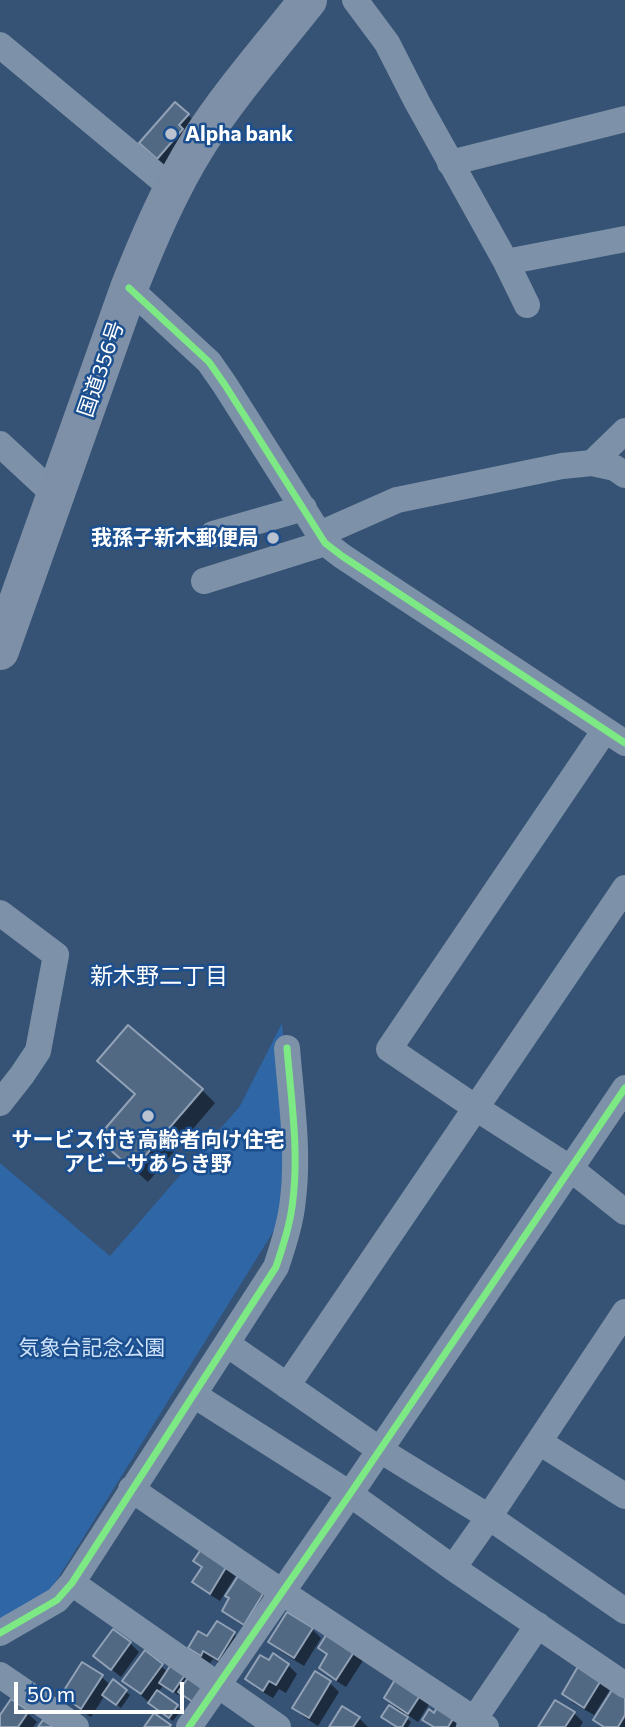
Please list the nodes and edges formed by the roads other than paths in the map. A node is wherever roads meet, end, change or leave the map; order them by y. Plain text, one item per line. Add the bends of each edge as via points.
1 (307, 0) edge
2 (355, 0) edge
3 (0, 45) edge
4 (625, 119) edge
5 (450, 163) junction
6 (173, 189) junction
7 (625, 239) edge
8 (506, 262) junction
9 (129, 288) junction
10 (527, 305) dead end
11 (625, 431) edge
12 (0, 444) edge
13 (592, 463) junction
14 (625, 475) edge
15 (56, 496) junction
16 (304, 508) junction
17 (213, 534) dead end
18 (322, 538) junction
19 (204, 581) dead end
20 (0, 652) edge
21 (615, 736) edge
22 (625, 888) edge
23 (0, 913) edge
24 (288, 1048) dead end
25 (625, 1088) edge
26 (0, 1103) edge
27 (476, 1108) junction
28 (570, 1168) junction
29 (625, 1212) edge
30 (625, 1312) edge
31 (227, 1344) junction
32 (287, 1386) junction
33 (194, 1395) junction
34 (539, 1441) junction
35 (380, 1450) junction
36 (131, 1489) junction
37 (350, 1494) junction
38 (625, 1496) edge
39 (489, 1517) junction
40 (453, 1568) junction
41 (72, 1583) junction
42 (282, 1592) junction
43 (625, 1611) edge
44 (538, 1625) junction
45 (0, 1633) edge
46 (0, 1675) edge
47 (625, 1685) edge
48 (217, 1686) junction
49 (476, 1724) edge
50 (76, 1727) edge
51 (189, 1727) edge
52 (278, 1727) edge

1 - 6 highway, 国道356号 via 199,142
2 - 5 street via 387,43
3 - 6 street
4 - 5 street
5 - 8 street
6 - 9 highway, 国道356号
7 - 8 street
8 - 10 street
9 - 15 highway, 国道356号
9 - 16 street via 209,362
11 - 13 street
12 - 15 street
13 - 14 street
13 - 18 street via 397,500
15 - 20 highway, 国道356号
16 - 17 street
16 - 18 street
18 - 19 street
18 - 21 street via 342,556
21 - 27 street via 389,1049
22 - 27 street
23 - 26 street via 57,955 38,1051
24 - 31 street via 293,1201 276,1268
25 - 28 street
27 - 28 street
27 - 32 street
28 - 29 street
28 - 35 street
30 - 34 street
31 - 32 street
31 - 33 street
32 - 35 street
33 - 36 street
33 - 37 street
34 - 38 street
34 - 39 street
35 - 37 street
35 - 39 street
36 - 41 street
36 - 42 street
37 - 40 street
37 - 42 street
39 - 40 street
39 - 43 street
40 - 44 street
41 - 45 street via 57,1600
41 - 48 street
42 - 48 street
42 - 49 street
44 - 47 street
44 - 49 street
46 - 50 street
48 - 51 street
48 - 52 street

